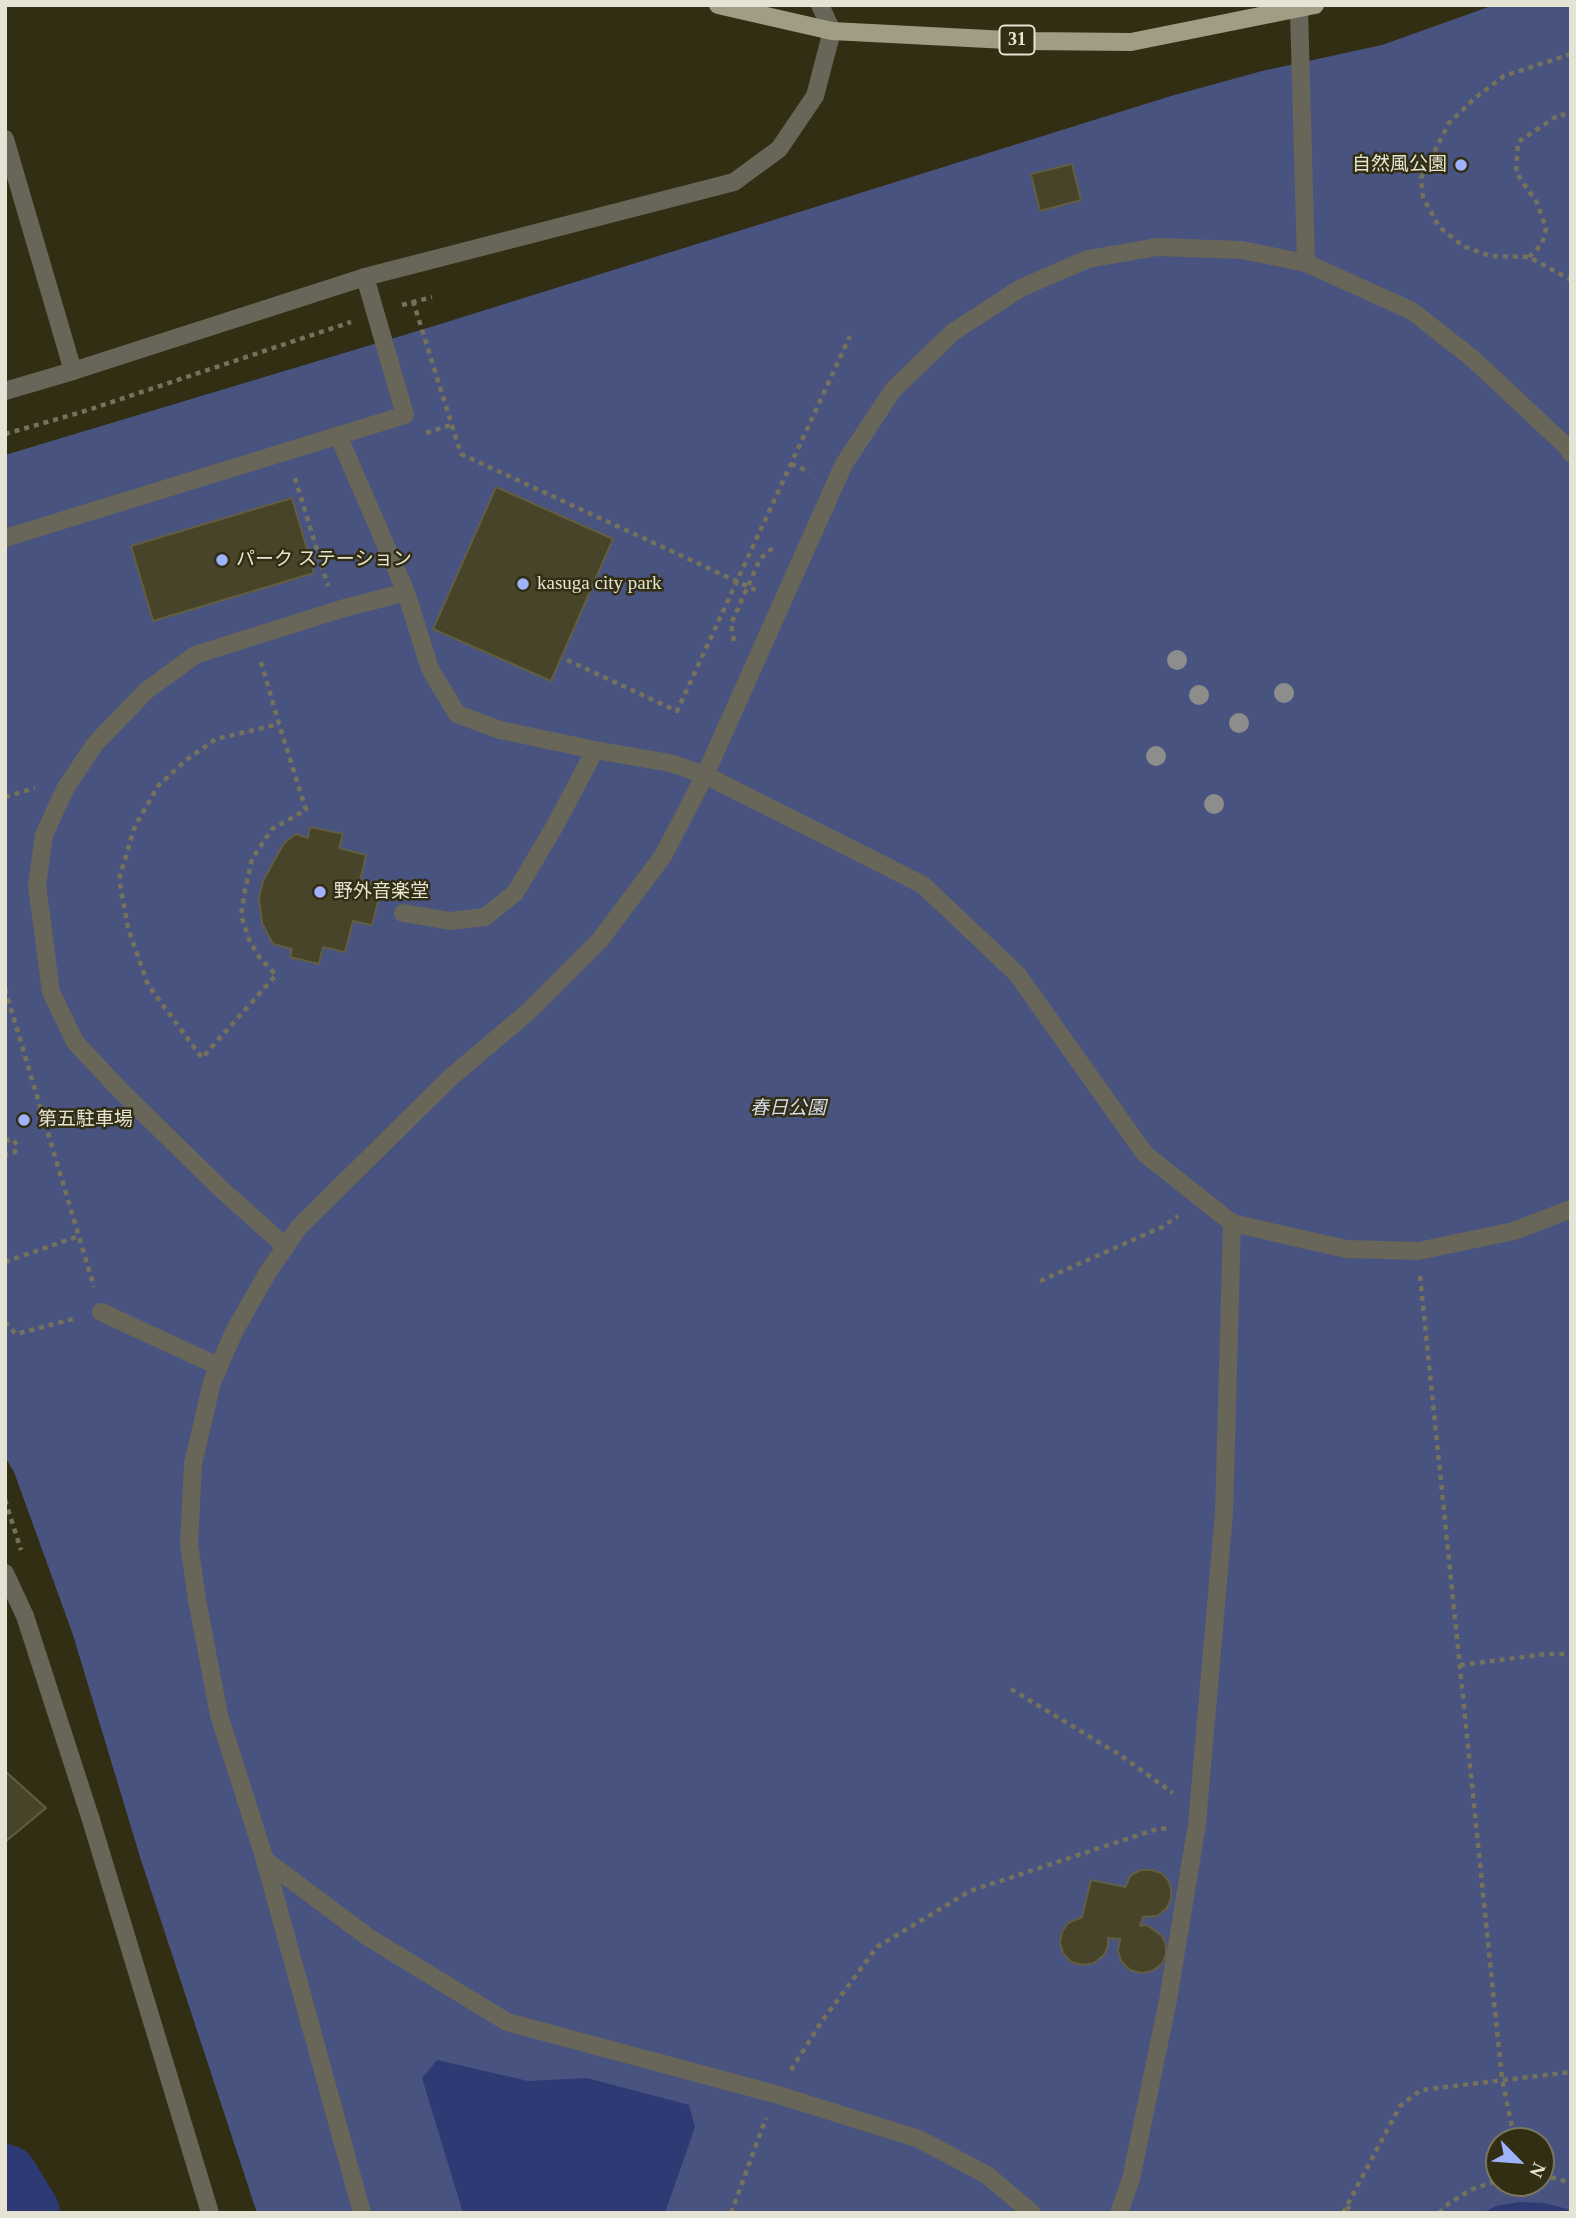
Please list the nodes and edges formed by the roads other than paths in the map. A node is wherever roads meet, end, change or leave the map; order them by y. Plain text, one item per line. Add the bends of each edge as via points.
1 (718, 5) edge
2 (820, 5) edge
3 (1307, 7) edge
4 (832, 30) junction
5 (5, 139) edge
6 (1306, 263) junction
7 (365, 277) junction
8 (73, 371) junction
9 (5, 391) edge
10 (338, 435) junction
11 (1571, 453) edge
12 (5, 538) edge
13 (406, 592) junction
14 (595, 750) junction
15 (705, 775) junction
16 (403, 913) dead end
17 (1571, 1209) edge
18 (1232, 1223) junction
19 (286, 1247) junction
20 (101, 1312) road end
21 (218, 1366) junction
22 (5, 1573) edge
23 (265, 1860) junction
24 (210, 2213) edge
25 (362, 2213) edge
26 (1032, 2213) edge
27 (1119, 2213) edge

1 - 4 main road, 31
2 - 4 street
3 - 4 main road, 31 via 1131,42
3 - 6 street
4 - 7 street via 815,96 779,149 734,182
5 - 8 street
6 - 11 street via 1412,311 1472,358
6 - 15 street via 1242,250 1157,247 1088,259 1021,288 953,332 893,390 844,464
7 - 8 street
7 - 10 street via 405,415
8 - 9 street
10 - 12 street
10 - 13 street
13 - 14 street via 430,668 457,714 500,730
13 - 19 street via 195,655 146,691 96,744 65,789 44,835 37,885 51,992 75,1042 220,1188
14 - 15 street via 670,763
14 - 16 street via 515,893 485,917 450,921
15 - 18 street via 923,885 1017,974 1145,1154
15 - 19 street via 663,856 600,940 528,1012 451,1077 299,1227
17 - 18 street via 1514,1231 1418,1251 1346,1248
18 - 27 street via 1224,1513 1197,1824 1168,2000 1131,2179
19 - 21 street via 241,1318
20 - 21 street
21 - 23 street via 193,1464 189,1544 219,1715
22 - 24 street via 25,1616 91,1820
23 - 25 street
23 - 26 street via 368,1937 507,2022 775,2094 919,2139 987,2175

